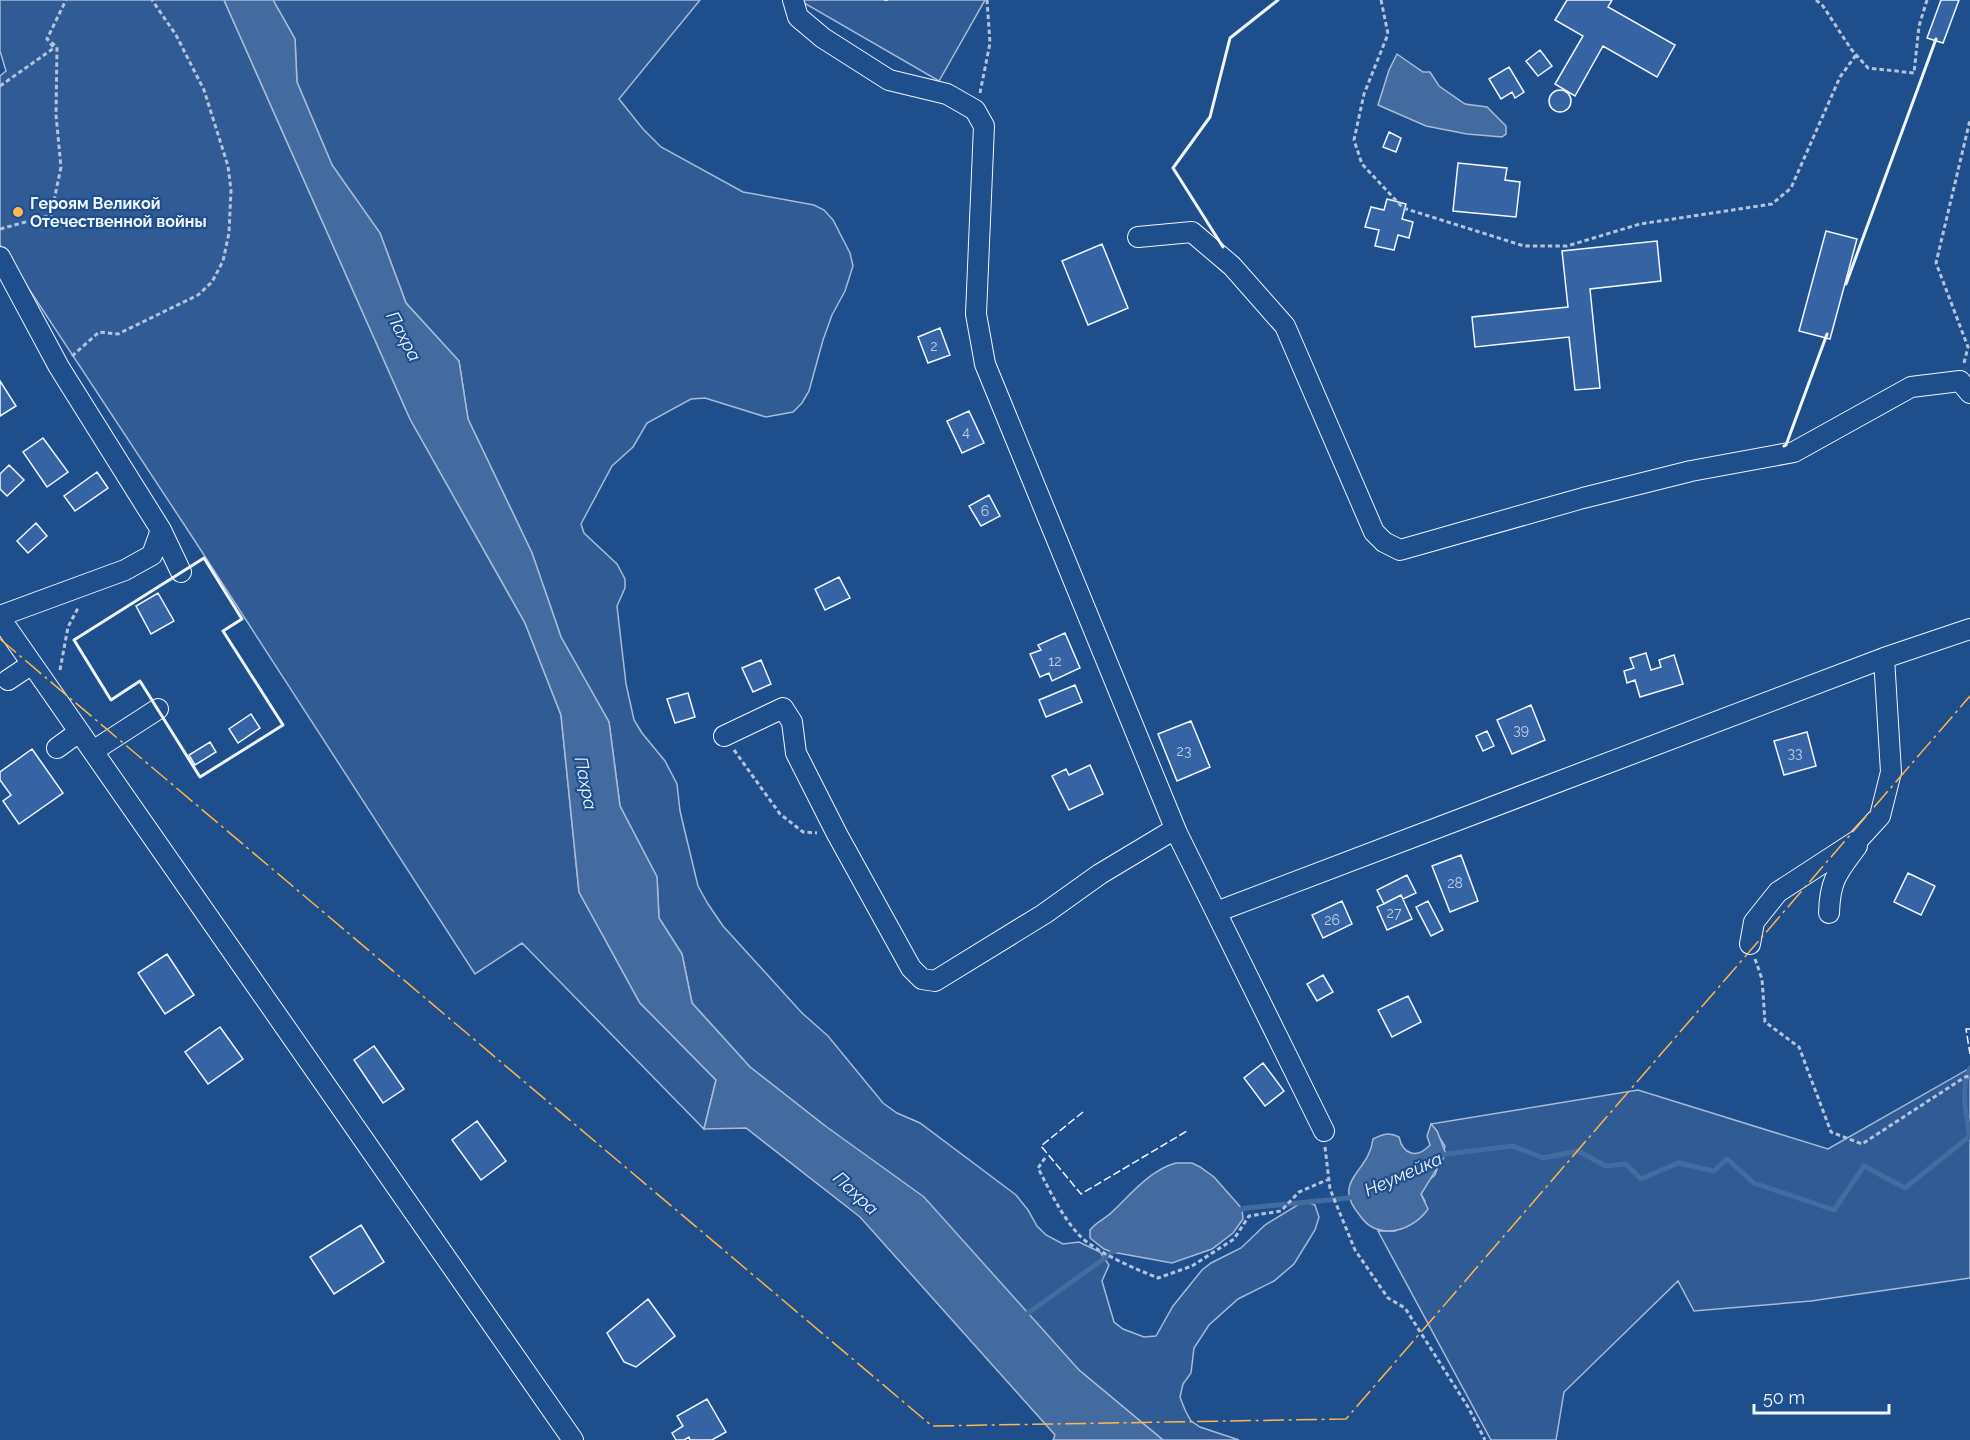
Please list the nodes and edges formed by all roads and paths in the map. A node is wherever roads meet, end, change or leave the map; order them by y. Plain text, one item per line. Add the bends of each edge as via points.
1 (66, 0) edge
2 (152, 0) edge
3 (793, 0) edge
4 (987, 0) edge
5 (1381, 0) edge
6 (1816, 0) edge
7 (1927, 0) edge
8 (47, 39) junction
9 (1856, 55) junction
10 (0, 86) edge
11 (975, 110) junction
12 (1970, 120) edge
13 (0, 229) edge
14 (1138, 237) dead end
15 (0, 257) edge
16 (59, 367) junction
17 (1965, 387) edge
18 (161, 530) junction
19 (181, 572) dead end
20 (91, 582) junction
21 (0, 617) edge
22 (1970, 629) edge
23 (1884, 658) junction
24 (32, 664) junction
25 (8, 680) dead end
26 (55, 698) junction
27 (158, 709) dead end
28 (80, 732) junction
29 (724, 736) joint
30 (57, 748) dead end
31 (93, 751) junction
32 (1880, 816) junction
33 (1175, 829) junction
34 (837, 834) junction
35 (1216, 912) junction
36 (1828, 913) dead end
37 (1750, 944) joint
38 (1970, 1076) edge
39 (1324, 1131) joint
40 (1045, 1158) dead end
41 (1329, 1179) junction
42 (573, 1440) edge
43 (1485, 1440) edge

1 - 8 path
2 - 16 path via 176,35 204,90 228,166 231,190 224,261 212,282 198,295 118,334 99,332
3 - 11 street via 798,17 806,24 889,80 947,94
4 - 11 path via 990,43
5 - 9 path via 1388,34 1364,94 1354,140 1362,164 1403,208 1524,246 1567,246 1640,224 1773,204 1791,188 1840,77
6 - 9 path
7 - 9 path via 1919,26 1914,74 1868,68
8 - 10 path via 54,48
8 - 13 path via 57,47 56,115 61,167 51,215
11 - 33 street via 984,126 976,314 985,364
12 - 17 path via 1936,263 1968,347
14 - 17 street via 1192,232 1232,266 1285,326 1374,532 1400,550 1691,471 1794,452 1911,387
15 - 16 street
16 - 18 street
18 - 19 street
18 - 20 street via 152,555
20 - 21 street
20 - 26 path via 68,627
21 - 24 street
22 - 23 street
23 - 32 street via 1891,772
23 - 35 street
24 - 25 street
24 - 26 street
26 - 28 street
27 - 31 street
28 - 30 street
28 - 31 street
29 - 34 path via 780,814 803,832
29 - 34 street via 783,708 792,722 796,753
31 - 42 street
32 - 36 street via 1839,870 1829,890
32 - 37 street via 1858,840 1778,892 1754,922
33 - 34 street via 935,981 922,979 911,968
33 - 35 street
35 - 39 street
37 - 38 path via 1762,979 1765,1022 1799,1047 1831,1132 1862,1144
39 - 41 path
40 - 41 path via 1038,1168 1080,1236 1158,1278 1192,1266 1234,1239 1249,1216 1281,1211 1299,1192
41 - 43 path via 1355,1250 1388,1298 1405,1308

